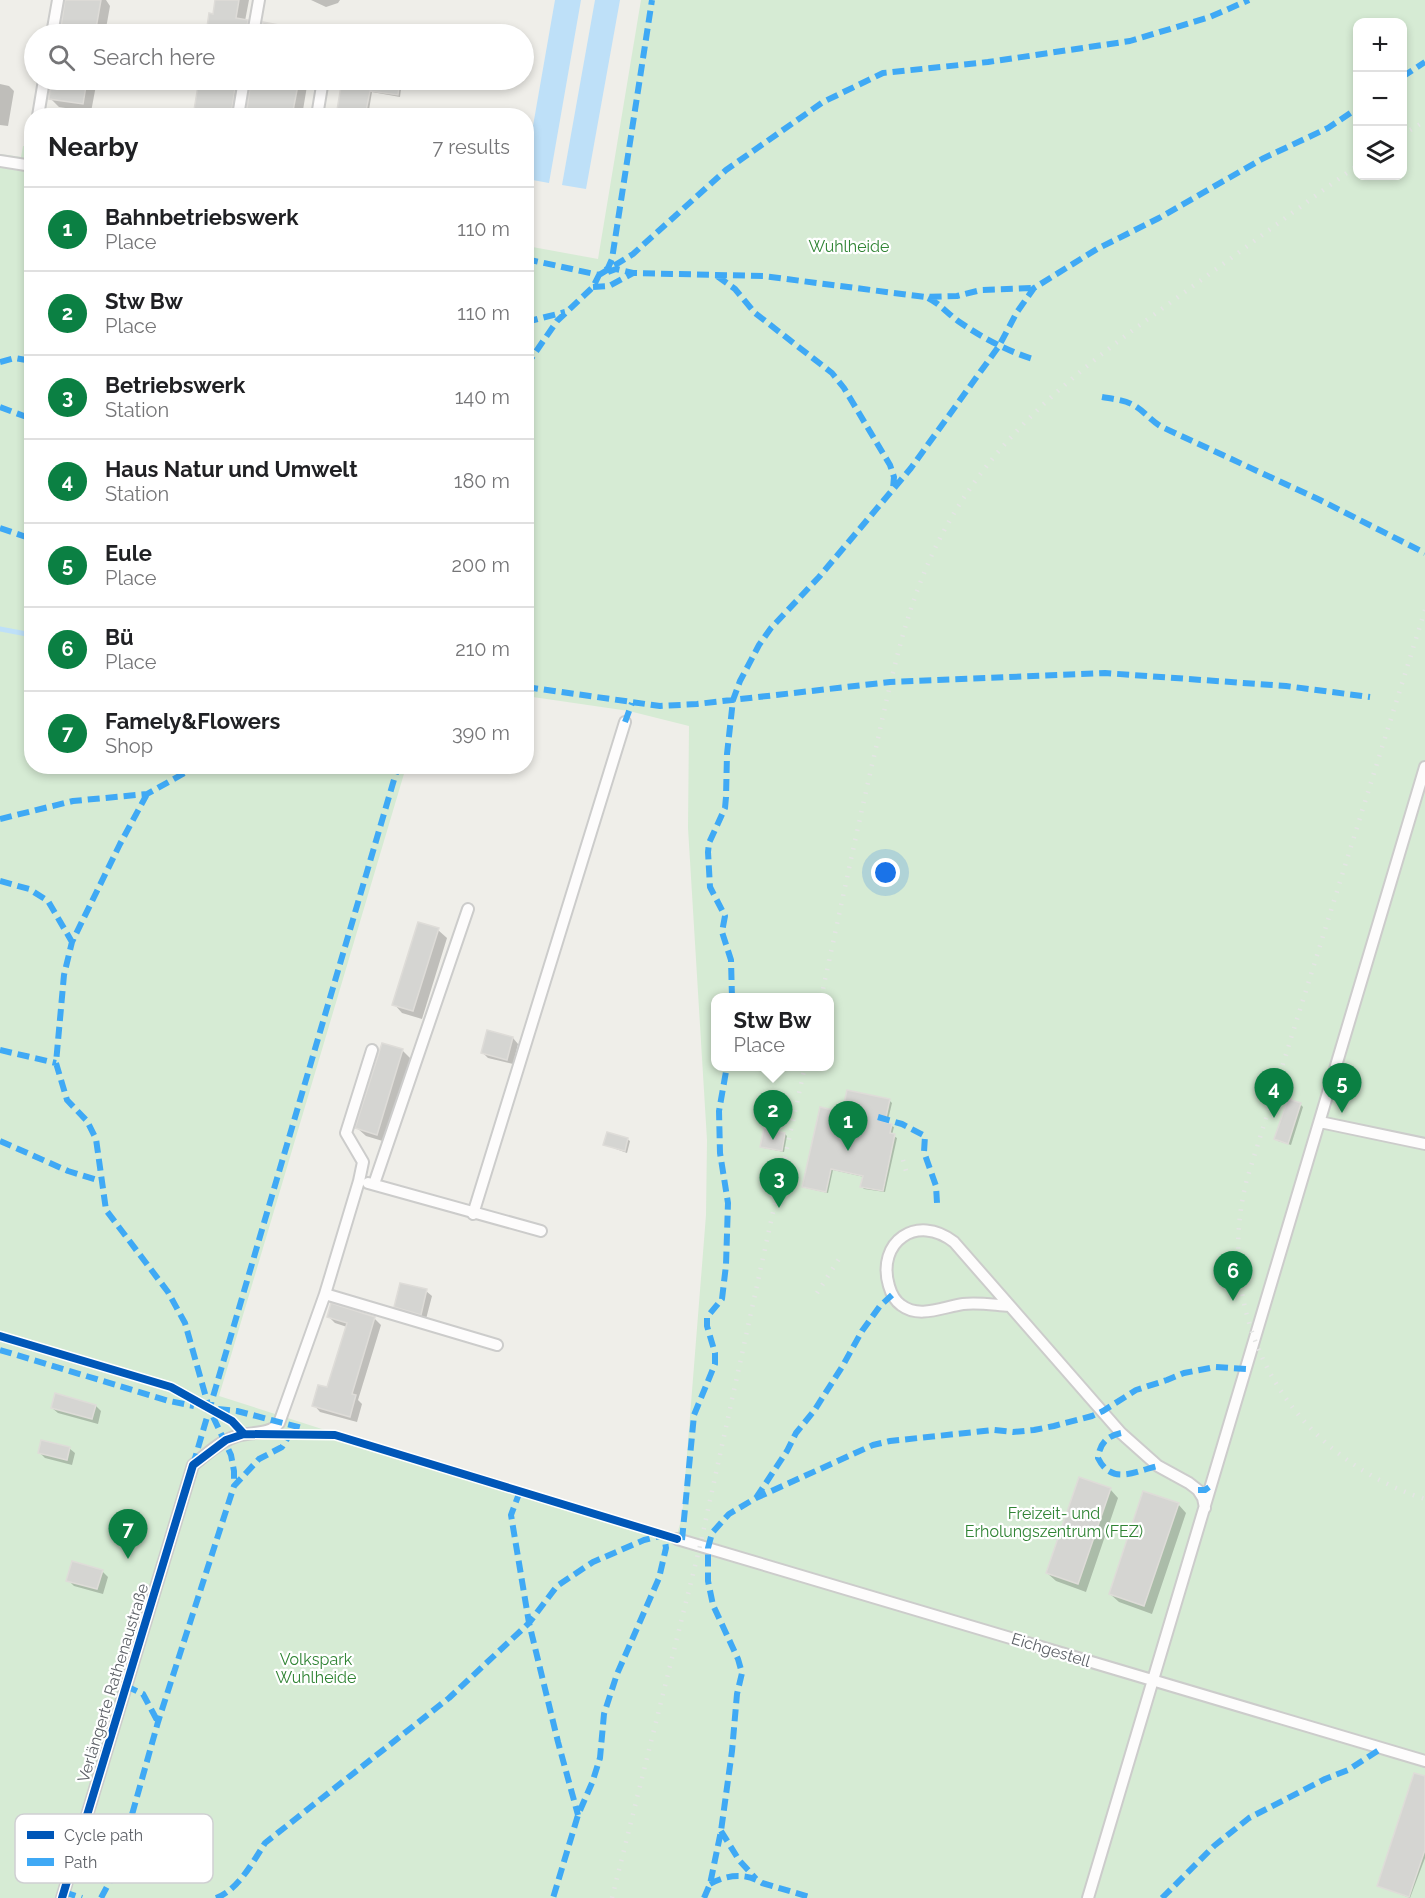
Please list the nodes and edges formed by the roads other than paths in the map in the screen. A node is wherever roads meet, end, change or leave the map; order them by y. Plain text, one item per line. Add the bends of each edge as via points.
1 (58, 0) edge
2 (259, 0) edge
3 (54, 24) edge
4 (255, 24) edge
5 (42, 90) edge
6 (242, 90) edge
7 (321, 90) edge
8 (39, 108) edge
9 (239, 108) edge
10 (318, 108) edge
11 (0, 161) edge
12 (24, 165) edge
13 (625, 722) dead end
14 (1425, 767) edge
15 (468, 909) dead end
16 (372, 1050) dead end
17 (1320, 1122) junction
18 (1425, 1144) edge
19 (359, 1181) junction
20 (374, 1184) junction
21 (472, 1214) junction
22 (541, 1231) dead end
23 (325, 1294) junction
24 (1009, 1306) junction
25 (497, 1345) dead end
26 (1205, 1509) junction
27 (677, 1539) dead end
28 (1153, 1680) junction
29 (1425, 1761) edge
30 (88, 1814) edge
31 (68, 1883) edge
32 (63, 1898) edge
33 (1088, 1898) edge

1 - 3 lane
2 - 4 lane
5 - 8 lane
6 - 9 lane
7 - 10 lane
11 - 12 lane
13 - 21 lane
14 - 17 lane
15 - 20 lane
16 - 19 lane, Verlängerte Rathenaustraße via 346,1133 363,1162
17 - 18 lane
17 - 26 lane
19 - 20 lane
19 - 23 lane, Verlängerte Rathenaustraße
20 - 21 lane
21 - 22 lane
23 - 25 lane
23 - 30 lane, Verlängerte Rathenaustraße via 279,1423 270,1431 226,1440 193,1465
24 - 24 lane via 943,1234 914,1231 903,1236 891,1250 886,1276 892,1295 911,1311 964,1304
24 - 26 lane via 1121,1433 1158,1466 1198,1490
26 - 28 lane
27 - 28 lane, Eichgestell
28 - 29 lane, Eichgestell
28 - 33 lane
31 - 32 lane, Verlängerte Rathenaustraße

